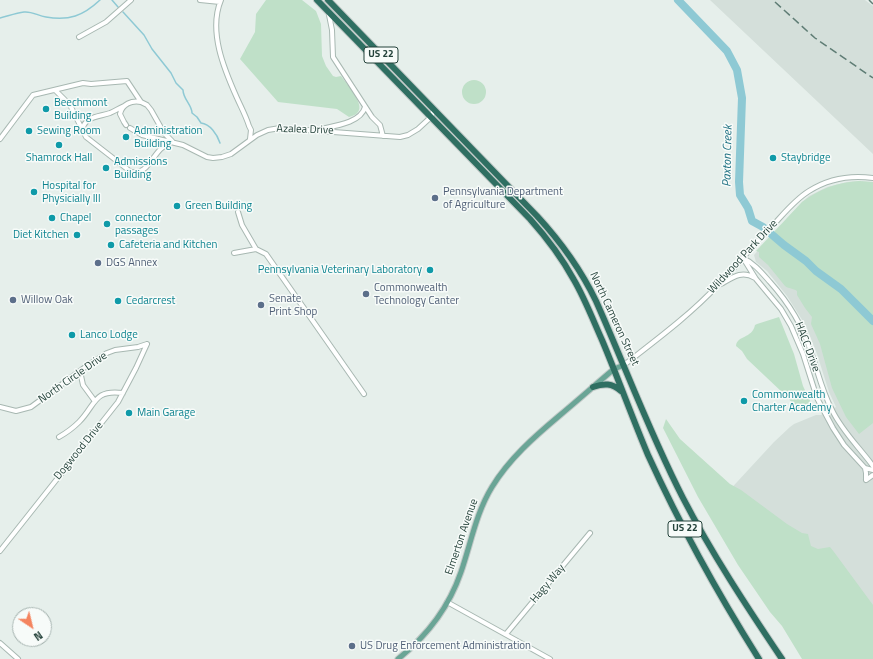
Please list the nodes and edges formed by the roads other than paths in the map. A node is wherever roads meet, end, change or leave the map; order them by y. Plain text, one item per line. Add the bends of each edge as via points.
1 (131, 0) edge
2 (200, 0) edge
3 (317, 0) edge
4 (328, 0) edge
5 (221, 1) edge
6 (325, 7) junction
7 (79, 37) dead end
8 (55, 90) junction
9 (141, 102) junction
10 (124, 106) junction
11 (366, 107) junction
12 (436, 112) junction
13 (431, 117) junction
14 (126, 125) dead end
15 (130, 128) dead end
16 (314, 130) junction
17 (82, 131) junction
18 (383, 136) junction
19 (0, 139) edge
20 (250, 139) junction
21 (172, 142) junction
22 (873, 178) edge
23 (238, 212) dead end
24 (256, 249) junction
25 (234, 253) dead end
26 (743, 258) junction
27 (756, 279) junction
28 (717, 286) junction
29 (147, 344) joint
30 (624, 365) junction
31 (614, 369) junction
32 (80, 371) junction
33 (593, 387) junction
34 (622, 392) junction
35 (123, 394) junction
36 (364, 394) dead end
37 (94, 400) junction
38 (0, 406) edge
39 (59, 437) dead end
40 (872, 464) edge
41 (865, 468) junction
42 (873, 470) edge
43 (873, 475) edge
44 (590, 533) dead end
45 (0, 551) edge
46 (447, 602) junction
47 (506, 634) junction
48 (0, 644) edge
49 (18, 659) edge
50 (398, 659) edge
51 (550, 659) edge
52 (759, 659) edge
53 (782, 659) edge

1 - 7 street via 106,22
2 - 5 street
3 - 6 highway, North Cameron Street / US 22
4 - 12 highway, North Cameron Street / US 22
5 - 20 street via 217,21 220,49 231,84 251,130
6 - 11 street via 331,22 333,57
6 - 13 highway, North Cameron Street / US 22
8 - 9 street via 83,83 127,81
8 - 17 street via 70,105
8 - 19 street via 38,93 30,98
9 - 10 street
9 - 21 street via 150,108 164,134
10 - 14 street via 120,114
10 - 17 street via 90,118
11 - 16 street via 363,113 351,121
11 - 18 street via 382,128
12 - 13 street, Azalea Drive
12 - 30 highway, North Cameron Street / US 22 via 537,216 567,252 591,290
13 - 18 street, Azalea Drive via 408,135
13 - 31 highway, North Cameron Street / US 22 via 530,219 556,251 580,290
15 - 21 street, Azalea Drive via 145,136
16 - 18 street, Azalea Drive
16 - 20 street, Azalea Drive via 274,129
17 - 21 street via 88,139 133,172 145,168 160,148
20 - 21 street, Azalea Drive via 231,154 213,158
22 - 26 street, Wildwood Park Drive via 846,178 816,186 799,198
23 - 24 street via 242,225
24 - 25 street
24 - 36 street via 266,254
26 - 27 street, HACC Drive
26 - 28 street, Wildwood Park Drive
26 - 40 street, HACC Drive via 750,261 772,283 794,314 831,409 851,440
27 - 28 street via 739,274
27 - 41 street, HACC Drive via 775,300 791,326 827,419 844,445
28 - 30 street, Wildwood Park Drive
29 - 32 street, North Circle Drive via 143,347 111,352
29 - 35 street, Dogwood Drive
30 - 31 main road, Elmerton Avenue
30 - 53 highway, North Cameron Street / US 22 via 694,519
31 - 33 main road, Elmerton Avenue
31 - 34 highway, North Cameron Street / US 22
32 - 37 street via 83,385
32 - 38 street, North Circle Drive via 31,407 16,411
33 - 34 highway via 610,384
33 - 46 main road, Elmerton Avenue via 529,442 497,479 480,512 461,572
34 - 52 highway, North Cameron Street / US 22 via 649,456 690,539
35 - 37 street via 111,392
35 - 45 street, Dogwood Drive
37 - 39 street via 79,422
41 - 42 street
41 - 43 street via 866,480
44 - 47 street, Hagy Way
46 - 47 street
46 - 50 main road, Elmerton Avenue via 428,631
47 - 51 street
48 - 49 street

